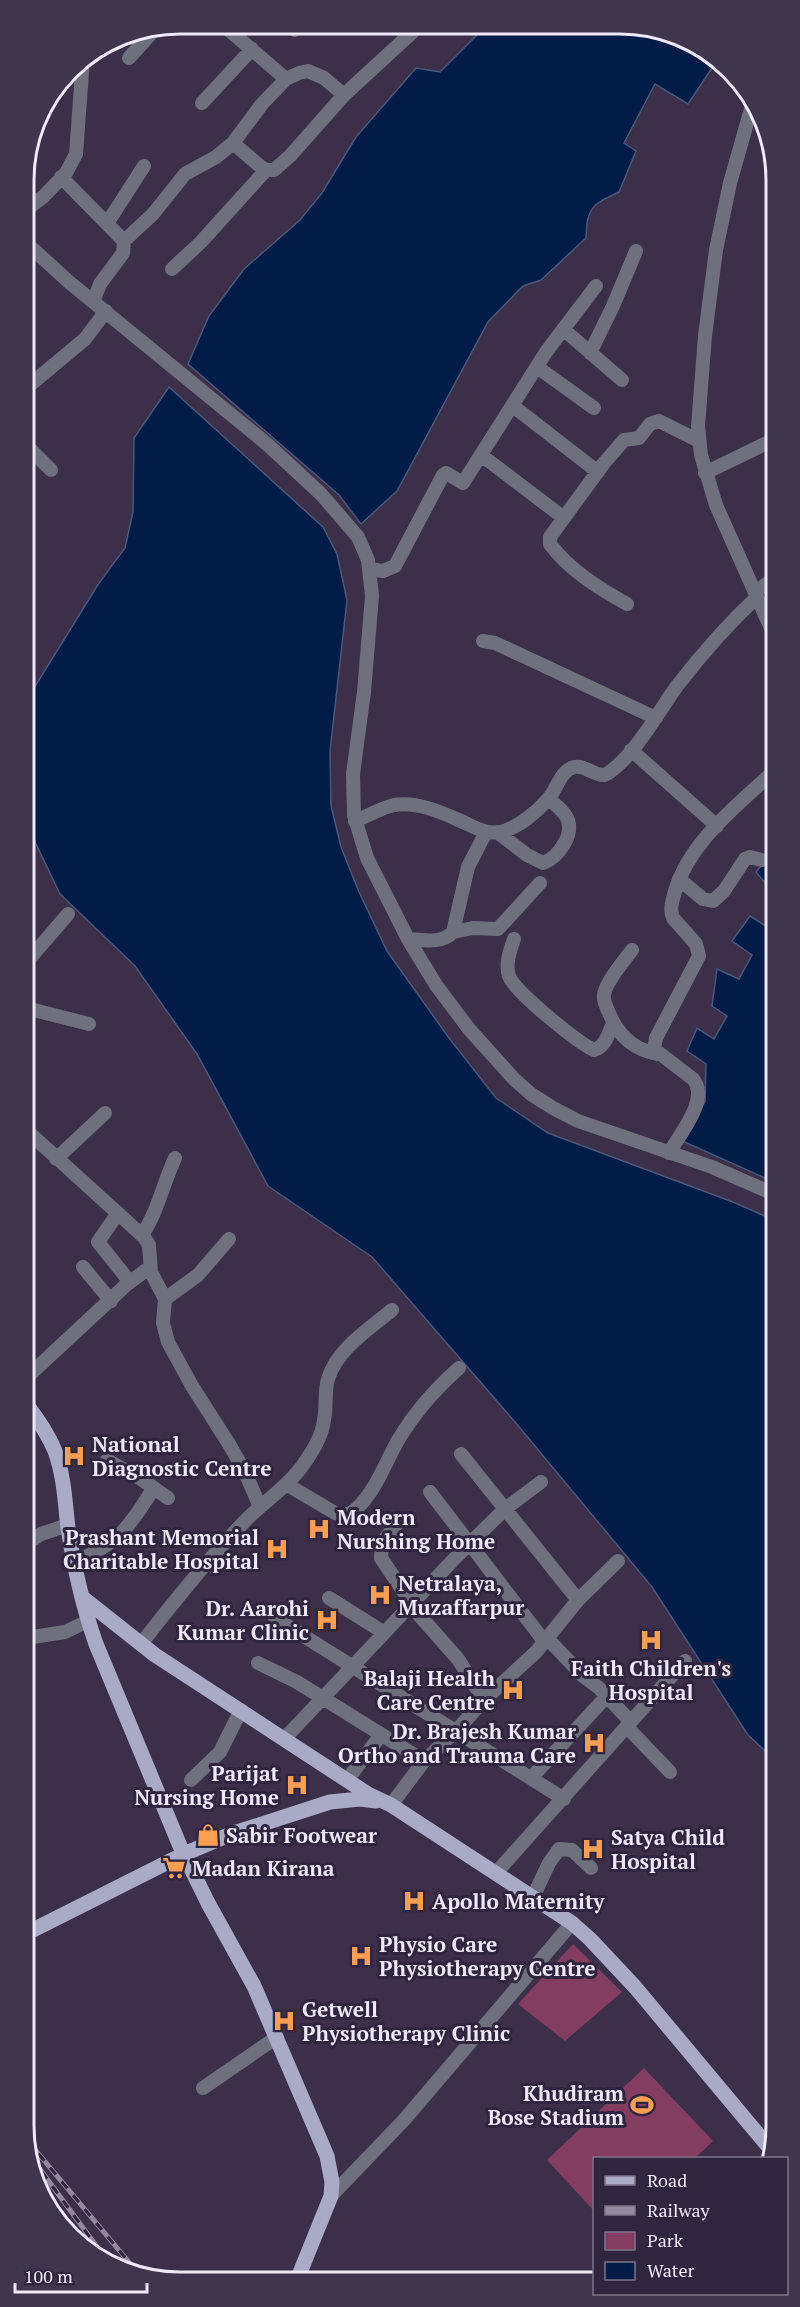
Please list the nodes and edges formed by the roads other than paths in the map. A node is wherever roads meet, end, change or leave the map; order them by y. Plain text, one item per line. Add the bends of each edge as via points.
1 (241, 34) edge
2 (410, 34) edge
3 (147, 38) edge
4 (252, 49) junction
5 (129, 58) dead end
6 (82, 73) edge
7 (286, 79) junction
8 (344, 95) junction
9 (202, 103) dead end
10 (749, 115) edge
11 (233, 143) junction
12 (144, 166) dead end
13 (266, 170) junction
14 (62, 177) junction
15 (35, 203) edge
16 (108, 222) junction
17 (124, 241) junction
18 (636, 251) dead end
19 (35, 254) edge
20 (172, 268) dead end
21 (596, 285) dead end
22 (93, 302) junction
23 (106, 311) junction
24 (563, 329) junction
25 (590, 352) junction
26 (537, 367) junction
27 (35, 380) edge
28 (622, 380) dead end
29 (513, 406) junction
30 (594, 408) dead end
31 (699, 441) junction
32 (766, 443) edge
33 (35, 454) edge
34 (481, 455) junction
35 (51, 470) dead end
36 (598, 472) junction
37 (705, 473) junction
38 (564, 518) junction
39 (369, 569) junction
40 (766, 586) edge
41 (756, 594) junction
42 (627, 604) dead end
43 (766, 616) edge
44 (483, 641) dead end
45 (656, 718) junction
46 (631, 750) junction
47 (766, 779) edge
48 (549, 799) junction
49 (355, 820) junction
50 (717, 826) junction
51 (491, 832) junction
52 (762, 860) dead end
53 (679, 879) junction
54 (540, 883) dead end
55 (68, 914) dead end
56 (453, 932) junction
57 (408, 939) junction
58 (514, 939) dead end
59 (632, 950) dead end
60 (35, 954) edge
61 (35, 1010) edge
62 (613, 1023) junction
63 (89, 1024) dead end
64 (658, 1054) junction
65 (105, 1113) dead end
66 (35, 1139) edge
67 (669, 1153) junction
68 (175, 1158) dead end
69 (56, 1159) junction
70 (765, 1190) edge
71 (118, 1213) junction
72 (142, 1235) junction
73 (229, 1239) dead end
74 (83, 1267) dead end
75 (150, 1267) junction
76 (130, 1282) junction
77 (165, 1299) junction
78 (111, 1301) junction
79 (392, 1310) dead end
80 (459, 1368) dead end
81 (34, 1370) edge
82 (34, 1415) edge
83 (460, 1454) dead end
84 (107, 1460) dead end
85 (541, 1482) dead end
86 (286, 1484) junction
87 (153, 1489) junction
88 (430, 1492) dead end
89 (168, 1498) dead end
90 (260, 1507) junction
91 (505, 1509) junction
92 (398, 1522) dead end
93 (68, 1525) junction
94 (34, 1538) edge
95 (470, 1545) junction
96 (618, 1561) dead end
97 (75, 1562) junction
98 (83, 1598) junction
99 (329, 1598) dead end
100 (578, 1600) junction
101 (412, 1603) junction
102 (275, 1618) dead end
103 (88, 1621) junction
104 (383, 1632) junction
105 (34, 1637) edge
106 (546, 1639) junction
107 (141, 1644) junction
108 (685, 1661) dead end
109 (258, 1664) dead end
110 (352, 1666) junction
111 (607, 1696) junction
112 (322, 1699) junction
113 (484, 1700) junction
114 (241, 1710) junction
115 (629, 1724) junction
116 (455, 1732) junction
117 (381, 1735) junction
118 (285, 1738) junction
119 (424, 1761) junction
120 (670, 1772) dead end
121 (531, 1778) junction
122 (191, 1780) dead end
123 (347, 1780) junction
124 (564, 1799) junction
125 (391, 1805) junction
126 (184, 1854) junction
127 (591, 1868) dead end
128 (496, 1873) junction
129 (533, 1897) junction
130 (572, 1923) junction
131 (34, 1929) edge
132 (277, 2037) junction
133 (203, 2088) dead end
134 (764, 2142) edge
135 (331, 2196) junction
136 (300, 2272) edge

1 - 4 street
2 - 8 street
3 - 5 street
4 - 7 street
4 - 9 street
6 - 14 street via 78,143 72,164
7 - 8 street via 308,71 324,78
7 - 11 street
8 - 13 street via 278,167
10 - 31 street via 716,250 701,375
11 - 13 street
11 - 17 street via 185,174 153,214
12 - 16 street
13 - 20 street
14 - 15 street
14 - 16 street
16 - 17 street
17 - 22 street via 123,253 100,284
18 - 25 street
19 - 22 street
21 - 24 street
22 - 23 street
23 - 27 street via 84,339
23 - 39 street via 267,444 321,494 358,537
24 - 25 street
24 - 26 street
25 - 28 street
26 - 29 street
26 - 30 street
29 - 34 street
29 - 36 street
31 - 36 street via 662,421 654,422 639,438 624,440
31 - 37 street
32 - 37 street
33 - 35 street
34 - 38 street
34 - 39 street via 463,483 446,472 443,475 394,566 383,571
36 - 38 street
37 - 41 street
38 - 42 street via 550,537 550,544 588,579
39 - 49 street via 371,613 353,774
40 - 41 street
41 - 43 street
41 - 45 street via 678,685
44 - 45 street via 495,643
45 - 46 street
46 - 48 street via 605,775 572,767
46 - 50 street
47 - 50 street
48 - 51 street via 520,822
48 - 51 street via 568,823 564,844 547,862 533,859
49 - 51 street via 402,805 441,812
49 - 57 street via 367,858
50 - 53 street via 693,854
51 - 56 street via 468,867
52 - 53 street via 745,859 713,901 703,899
53 - 64 street via 671,913 696,944 699,956 654,1044
54 - 56 street via 498,929
55 - 60 street
56 - 57 street via 438,940
57 - 67 street via 469,1029 531,1094 578,1121
58 - 62 street via 509,958 510,979 544,1012 594,1050 600,1048
59 - 62 street via 604,994
61 - 63 street
62 - 64 street via 633,1044
64 - 67 street via 693,1079 700,1095
65 - 69 street
66 - 69 street
67 - 70 street
68 - 72 street via 155,1215
69 - 71 street
71 - 72 street
71 - 76 street via 98,1242
72 - 75 street via 149,1245
73 - 77 street via 198,1275
74 - 78 street
75 - 76 street
75 - 77 street
76 - 78 street
77 - 90 street via 163,1323 168,1342 245,1472
78 - 81 street
79 - 86 street via 351,1345 332,1369 320,1435 302,1467
80 - 86 street via 423,1404 366,1497 351,1513 335,1513
82 - 93 main road via 56,1452
83 - 91 street
84 - 87 street
85 - 91 street
86 - 90 street
87 - 89 street
87 - 97 street via 112,1543
88 - 95 street
90 - 107 street
91 - 95 street
91 - 100 street
92 - 101 street via 382,1543 381,1558
93 - 94 street
93 - 97 main road
95 - 101 street
95 - 106 street
96 - 100 street
97 - 98 main road
98 - 103 main road
98 - 107 main road
99 - 104 street
100 - 106 street
101 - 104 street
101 - 113 street via 458,1659
102 - 110 street
103 - 105 street via 65,1632
103 - 126 main road
104 - 110 street
106 - 111 street
106 - 113 street
107 - 114 main road
108 - 115 street
109 - 112 street
110 - 112 street
110 - 116 street
111 - 115 street
111 - 121 street
112 - 117 street
112 - 118 street
113 - 116 street
114 - 118 main road
114 - 122 street via 220,1752
115 - 120 street
115 - 124 street
116 - 119 street
116 - 121 street
117 - 119 street
117 - 123 street
118 - 123 main road
119 - 125 street
121 - 124 street
123 - 125 main road
124 - 128 street
125 - 126 main road via 360,1799 330,1802 231,1834
125 - 128 main road
126 - 131 main road
126 - 132 main road
127 - 129 street via 572,1850 559,1848
128 - 129 main road
129 - 130 main road
130 - 134 main road via 635,1987
130 - 135 street via 404,2120
132 - 133 street
132 - 135 main road via 327,2156
135 - 136 main road

